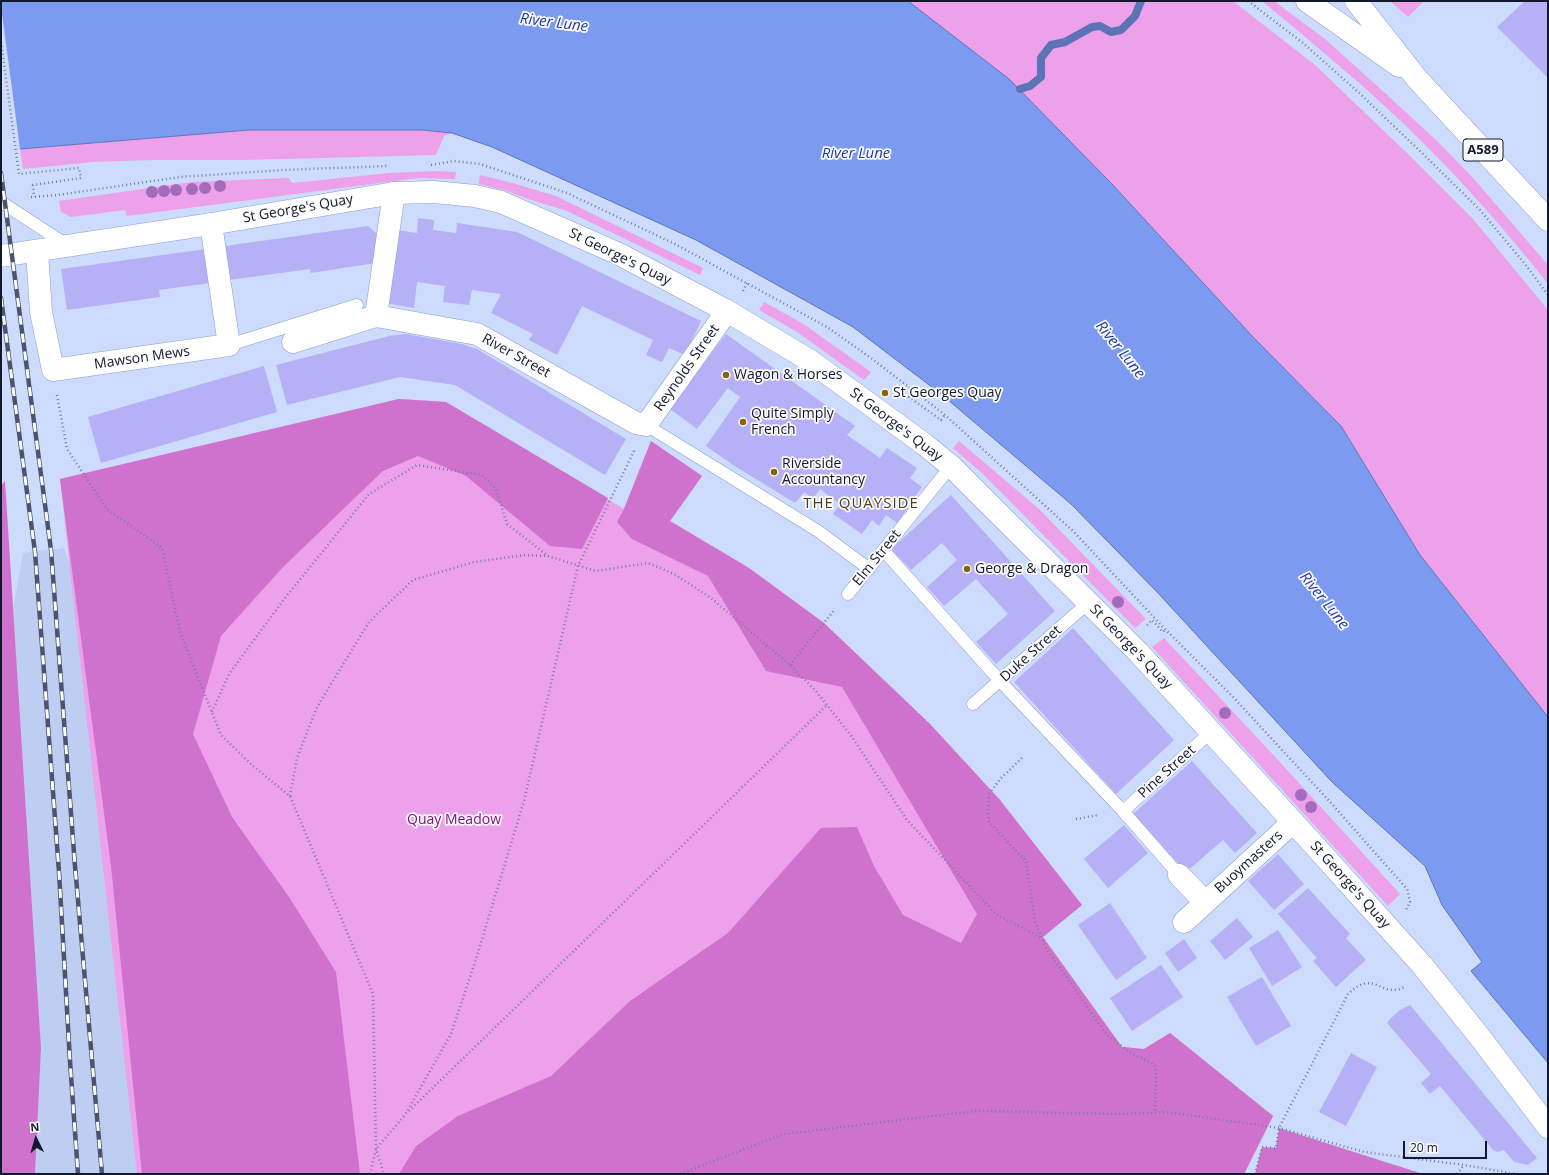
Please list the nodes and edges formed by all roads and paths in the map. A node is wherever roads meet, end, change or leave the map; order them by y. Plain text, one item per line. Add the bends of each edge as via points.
1 (1248, 1) edge
2 (1307, 1) edge
3 (1356, 1) edge
4 (1, 42) edge
5 (1418, 80) junction
6 (480, 164) junction
7 (430, 165) dead end
8 (391, 166) dead end
9 (480, 168) dead end
10 (394, 193) junction
11 (48, 196) dead end
12 (34, 197) dead end
13 (1, 202) edge
14 (1548, 220) edge
15 (211, 224) junction
16 (68, 246) junction
17 (37, 251) junction
18 (1, 256) edge
19 (747, 283) junction
20 (742, 294) dead end
21 (1548, 296) edge
22 (367, 310) junction
23 (727, 311) junction
24 (293, 342) dead end
25 (229, 345) junction
26 (53, 370) junction
27 (914, 390) junction
28 (945, 415) junction
29 (646, 425) junction
30 (950, 466) junction
31 (884, 551) junction
32 (548, 556) junction
33 (578, 566) junction
34 (869, 569) junction
35 (848, 594) joint
36 (1088, 603) junction
37 (1146, 626) dead end
38 (1165, 629) junction
39 (790, 665) junction
40 (1000, 681) junction
41 (973, 704) dead end
42 (827, 705) junction
43 (212, 712) junction
44 (1211, 732) junction
45 (1022, 758) dead end
46 (290, 796) junction
47 (1123, 811) junction
48 (1293, 822) junction
49 (1179, 875) joint
50 (1205, 902) junction
51 (1410, 902) dead end
52 (1184, 922) dead end
53 (1041, 938) junction
54 (1428, 973) junction
55 (1155, 1113) junction
56 (405, 1115) junction
57 (1548, 1127) edge
58 (1279, 1128) junction
59 (376, 1149) junction
60 (1464, 1165) junction
61 (370, 1174) edge
62 (384, 1174) edge
63 (680, 1174) edge
64 (1255, 1174) edge
65 (1457, 1174) edge
66 (1517, 1174) edge

1 - 21 path via 1357,91 1480,210
2 - 5 street, A589
3 - 5 street, A589
4 - 12 path via 19,174 79,168 81,178 33,185
5 - 14 street, A589
6 - 7 path via 454,161
6 - 9 path
6 - 19 path via 568,193 675,244
8 - 11 path via 180,177
10 - 15 street, St George's Quay
10 - 22 street
10 - 23 street, St George's Quay via 434,192 475,196 501,202 619,254
13 - 16 lane
15 - 16 street, St George's Quay
15 - 25 street
16 - 17 street, St George's Quay
17 - 18 street, St George's Quay
17 - 26 street via 42,312
19 - 20 path
19 - 27 path via 828,327
22 - 24 street, River Street
22 - 25 lane
22 - 29 street, River Street via 477,334 636,423
23 - 29 street, Reynolds Street
23 - 30 street, St George's Quay via 810,360
25 - 26 street, Mawson Mews
26 - 43 path via 67,449 108,509 162,548 180,632
27 - 28 path
27 - 28 path via 910,396 941,420
28 - 38 path via 1073,531
29 - 33 path
29 - 34 lane via 818,531
30 - 31 lane, Elm Street
30 - 36 street, St George's Quay
31 - 34 lane, Elm Street
31 - 40 lane
32 - 33 path
32 - 43 path via 507,524 496,489 482,475 416,465 369,494 284,598 229,674
32 - 46 path via 474,562 413,580 369,622 317,707 297,758
33 - 39 path via 596,571 648,563 674,574 711,598
33 - 56 path via 524,801 476,959 451,1034
34 - 35 lane, Elm Street
35 - 39 path
36 - 40 lane, Duke Street
36 - 44 street, St George's Quay via 1138,652
37 - 38 path via 1152,620 1163,632
38 - 51 path via 1332,804 1407,890
39 - 42 path
40 - 41 lane, Duke Street
40 - 47 lane
42 - 53 path via 852,737 907,820 996,914
42 - 56 path
43 - 46 path via 221,735 253,766
44 - 47 lane, Pine Street
44 - 48 street, St George's Quay
45 - 53 path via 989,794 988,820 1026,861 1035,922
46 - 59 path via 373,994
47 - 49 lane
48 - 50 street, Buoymasters
48 - 54 street, St George's Quay
49 - 50 street, Buoymasters
50 - 52 street, Buoymasters
53 - 55 path via 1107,1035 1131,1054 1154,1064
54 - 57 street, St George's Quay via 1480,1036
54 - 58 path via 1400,990 1365,982 1348,994
55 - 58 path via 1167,1112
55 - 63 path via 976,1111 784,1134
56 - 59 path
58 - 60 path via 1364,1152
58 - 64 path via 1276,1148 1262,1147
59 - 61 path
59 - 62 path
60 - 65 path
60 - 66 path

